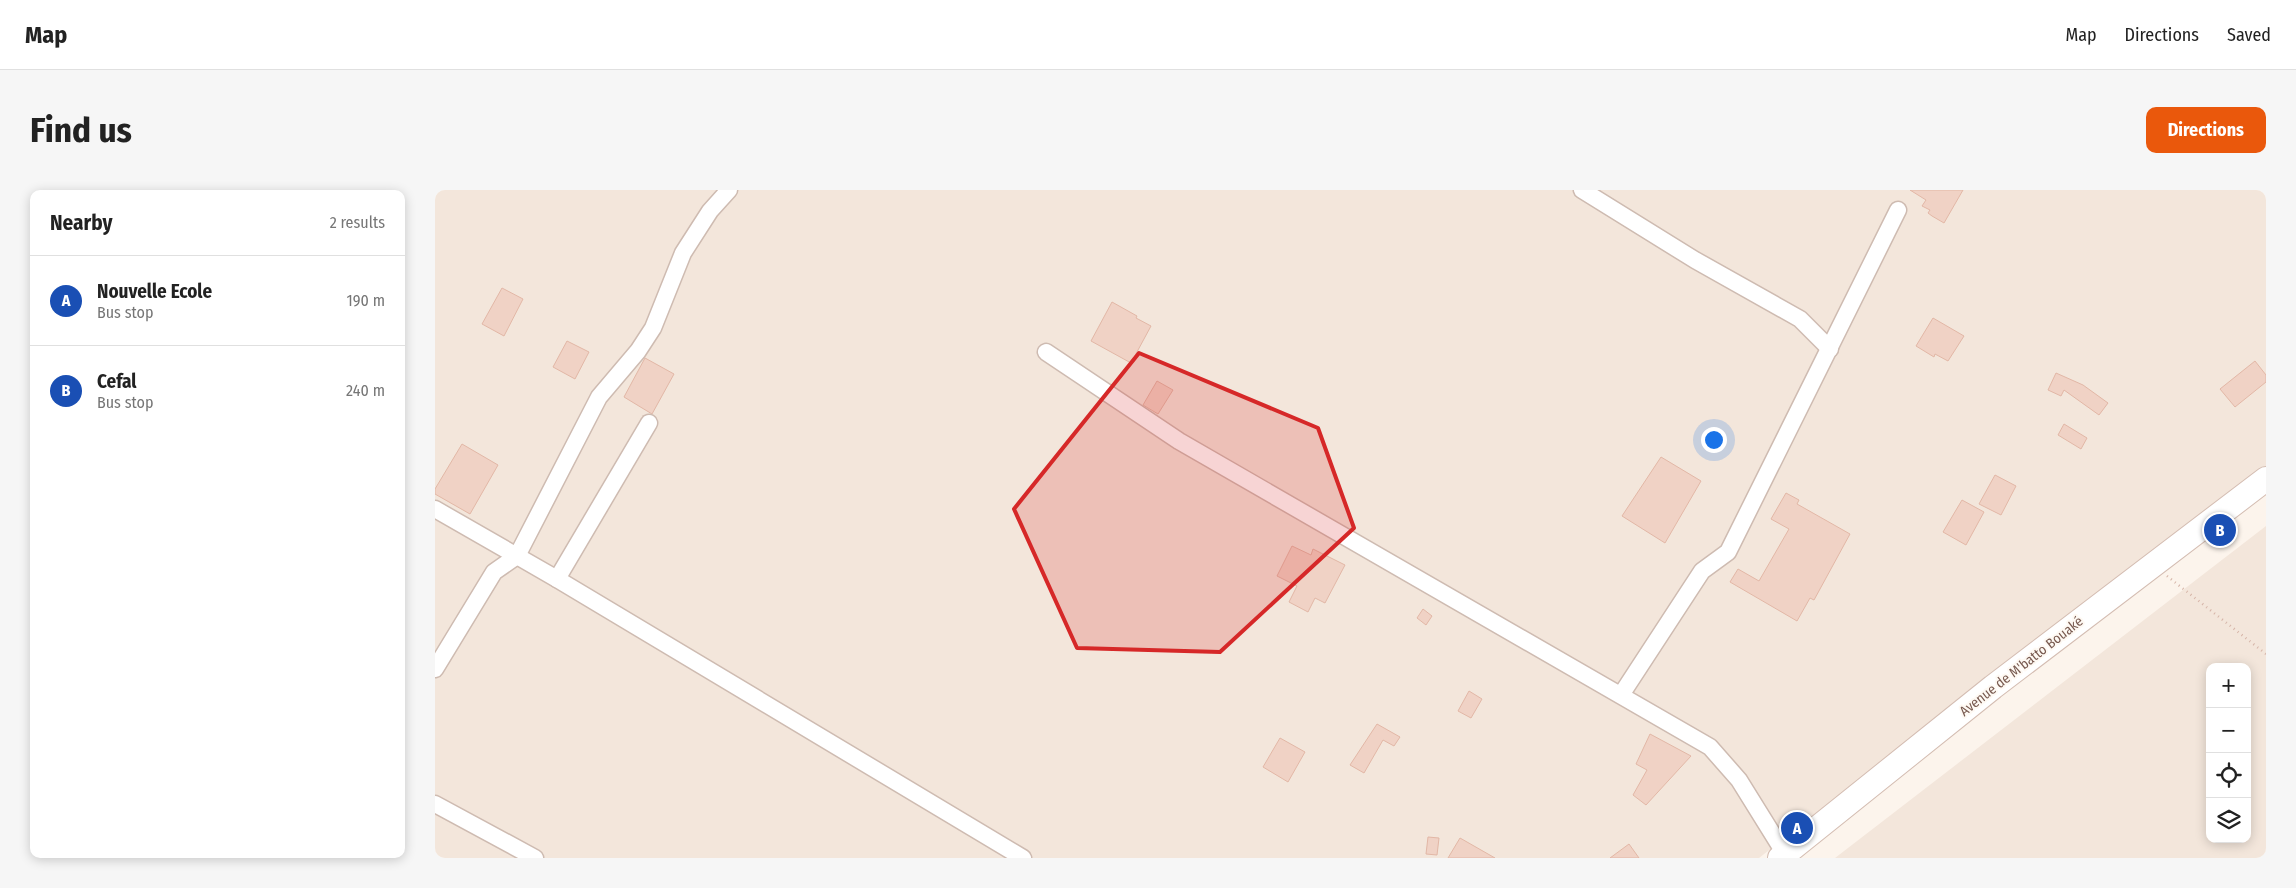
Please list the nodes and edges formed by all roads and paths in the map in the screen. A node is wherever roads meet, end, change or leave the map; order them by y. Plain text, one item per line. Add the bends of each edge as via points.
1 (729, 190) edge
2 (1582, 190) edge
3 (1898, 210) dead end
4 (1830, 349) junction
5 (1046, 352) dead end
6 (649, 423) dead end
7 (2266, 479) edge
8 (435, 509) edge
9 (517, 556) junction
10 (2153, 565) junction
11 (557, 579) junction
12 (2266, 654) edge
13 (435, 669) edge
14 (1621, 695) junction
15 (435, 804) edge
16 (1783, 856) edge
17 (535, 858) edge
18 (1023, 858) edge

1 - 9 street via 683,253 653,328 599,397
2 - 4 street via 1695,260 1800,318
3 - 4 street
4 - 14 street via 1728,552 1702,572
5 - 14 street via 1179,441
6 - 11 street
7 - 10 street, Avenue de M'batto Bouaké
8 - 9 street
9 - 11 street
9 - 13 street via 493,572
10 - 12 path
10 - 16 street, Avenue de M'batto Bouaké via 1993,687
11 - 18 street
14 - 16 street via 1710,747 1739,780
15 - 17 street

